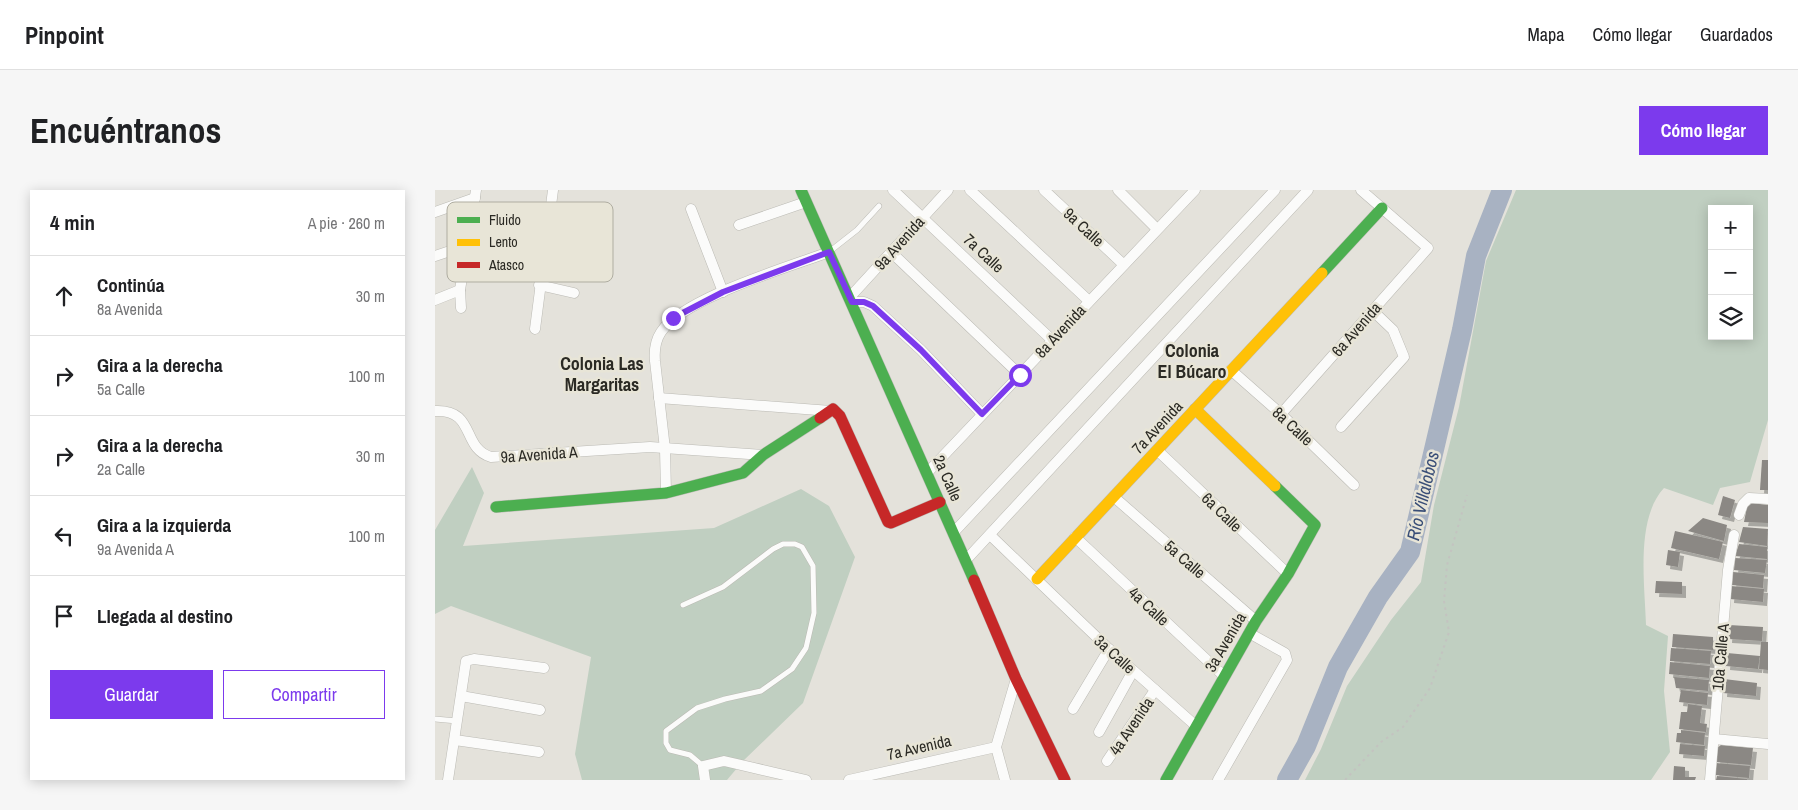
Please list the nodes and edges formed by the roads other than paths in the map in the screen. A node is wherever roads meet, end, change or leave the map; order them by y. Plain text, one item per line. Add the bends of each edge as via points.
1 (801, 190) edge
2 (893, 190) edge
3 (948, 190) edge
4 (970, 190) edge
5 (1044, 190) edge
6 (1118, 190) edge
7 (1193, 190) edge
8 (1275, 190) edge
9 (1308, 190) edge
10 (1361, 190) edge
11 (475, 194) edge
12 (457, 202) edge
13 (806, 202) junction
14 (879, 206) dead end
15 (447, 207) edge
16 (1381, 208) junction
17 (691, 210) dead end
18 (435, 212) edge
19 (922, 218) junction
20 (739, 225) dead end
21 (1157, 229) junction
22 (447, 252) edge
23 (829, 252) junction
24 (891, 252) junction
25 (435, 256) edge
26 (1123, 264) junction
27 (461, 282) edge
28 (539, 282) edge
29 (539, 285) junction
30 (460, 290) junction
31 (723, 292) junction
32 (574, 293) dead end
33 (435, 300) edge
34 (851, 300) junction
35 (1089, 300) junction
36 (461, 308) dead end
37 (1372, 310) junction
38 (535, 329) dead end
39 (1052, 340) junction
40 (1231, 370) junction
41 (1020, 375) junction
42 (659, 398) junction
43 (1195, 409) junction
44 (435, 411) edge
45 (831, 411) junction
46 (982, 414) junction
47 (1281, 414) junction
48 (1341, 427) dead end
49 (665, 449) junction
50 (1157, 450) junction
51 (763, 455) junction
52 (927, 473) junction
53 (1354, 484) dead end
54 (666, 493) junction
55 (1114, 497) junction
56 (1768, 499) edge
57 (940, 502) junction
58 (496, 507) dead end
59 (1739, 515) dead end
60 (954, 532) junction
61 (990, 535) junction
62 (1734, 535) dead end
63 (1075, 537) junction
64 (967, 560) junction
65 (1288, 574) junction
66 (1037, 579) junction
67 (683, 605) dead end
68 (1256, 621) junction
69 (1249, 633) junction
70 (1109, 649) junction
71 (544, 668) dead end
72 (1133, 671) junction
73 (1224, 676) junction
74 (1017, 679) junction
75 (1155, 690) junction
76 (461, 696) junction
77 (1073, 709) dead end
78 (540, 710) dead end
79 (435, 719) edge
80 (457, 721) junction
81 (1196, 726) junction
82 (1099, 732) dead end
83 (1714, 739) junction
84 (455, 740) junction
85 (1768, 744) edge
86 (996, 747) junction
87 (539, 752) dead end
88 (1107, 761) dead end
89 (703, 766) junction
90 (448, 780) edge
91 (705, 780) edge
92 (807, 780) edge
93 (849, 780) edge
94 (1005, 780) edge
95 (1065, 780) edge
96 (1165, 780) edge
97 (1218, 780) edge
98 (1710, 780) edge

1 - 13 street, 2a Calle
2 - 19 street, 7a Calle
3 - 19 street, 9a Avenida
4 - 35 street
5 - 26 street, 9a Calle
6 - 21 street
7 - 21 street, 8a Avenida
8 - 60 street
9 - 61 street
10 - 16 street
11 - 12 street
13 - 20 street
13 - 23 street, 2a Calle
14 - 23 lane via 857,230
15 - 18 street
16 - 37 street, 6a Avenida via 1428,248
16 - 40 street, 7a Avenida
17 - 31 street
19 - 24 street, 9a Avenida
19 - 39 street, 7a Calle
21 - 26 street, 8a Avenida
22 - 25 street
23 - 31 street
23 - 34 street, 2a Calle
24 - 34 street, 9a Avenida
24 - 41 street
26 - 35 street, 8a Avenida
27 - 30 street
28 - 29 street
29 - 32 street
29 - 38 street
30 - 33 street
30 - 36 street
31 - 42 street via 673,318 661,332 654,346
34 - 46 street via 873,306 921,350
34 - 52 street, 2a Calle
35 - 39 street, 8a Avenida
37 - 47 street, 6a Avenida
37 - 48 street via 1393,330 1404,357
39 - 41 street, 8a Avenida
40 - 43 street, 7a Avenida
40 - 47 street, 8a Calle
41 - 46 street, 8a Avenida
42 - 45 street
42 - 49 street
43 - 50 street, 7a Avenida
43 - 65 street, 3a Avenida via 1313,524 1314,528
44 - 49 street, 9a Avenida A via 451,411 459,417 478,450 491,457 634,447
45 - 51 street
45 - 57 street via 836,410 840,416 888,522
46 - 52 street, 8a Avenida
47 - 53 street, 8a Calle
49 - 51 street, 9a Avenida A
49 - 54 street
50 - 55 street, 7a Avenida
50 - 65 street, 6a Calle
51 - 54 street via 743,473
52 - 57 street, 2a Calle
54 - 58 street
55 - 63 street, 7a Avenida
55 - 68 street, 5a Calle
56 - 59 street via 1749,498
57 - 60 street, 2a Calle
60 - 64 street, 2a Calle
61 - 64 street
61 - 66 street, 3a Calle
62 - 83 street, 10a Calle A via 1728,570
63 - 66 street, 7a Avenida
63 - 73 street, 4a Calle
64 - 74 street, 2a Calle
65 - 68 street, 3a Avenida
66 - 70 street, 3a Calle
67 - 89 lane via 723,587 783,544 802,547 813,566 814,613 806,648 791,669 761,691 697,708 666,732 670,750 690,755
68 - 69 street, 3a Avenida
69 - 73 street, 3a Avenida
69 - 97 street via 1285,653 1287,660
70 - 72 street, 3a Calle
70 - 77 street
71 - 76 street via 469,660 465,663
72 - 75 street, 3a Calle
72 - 82 street
73 - 81 street, 3a Avenida
74 - 86 street
74 - 95 street, 2a Calle
75 - 81 street, 3a Calle
75 - 88 street, 4a Avenida
76 - 78 street
76 - 80 street
79 - 80 lane
80 - 84 street
81 - 96 street, 3a Avenida
83 - 85 street
83 - 98 street, 10a Calle A
84 - 87 street
84 - 90 street
86 - 93 street, 7a Avenida
86 - 94 street
89 - 91 street
89 - 92 street via 724,761

